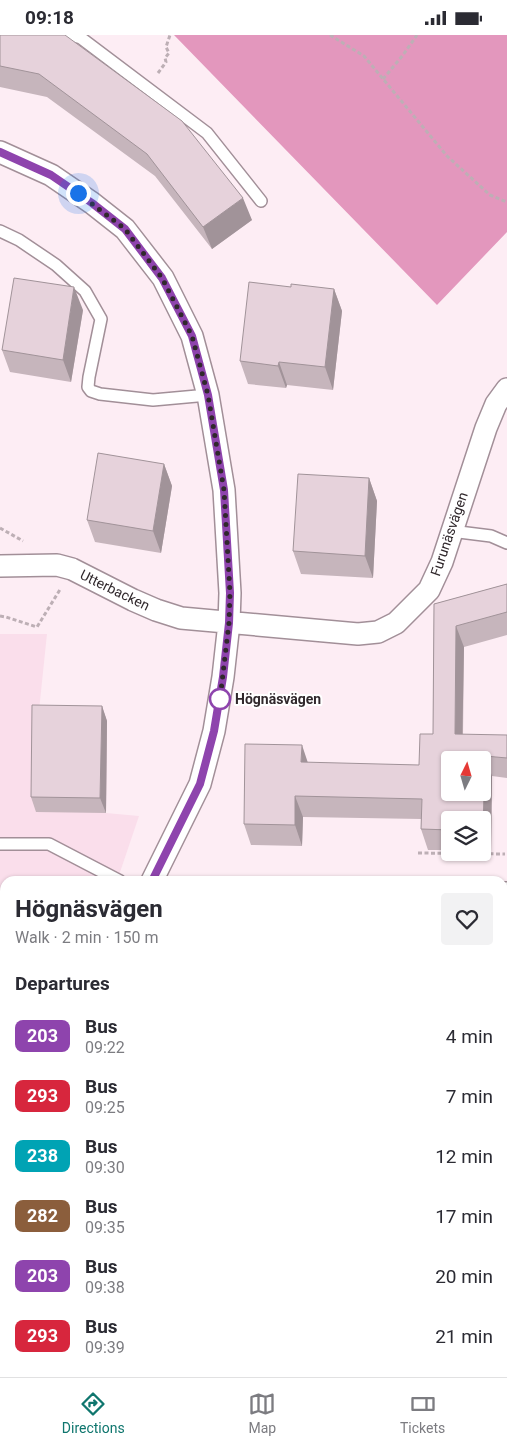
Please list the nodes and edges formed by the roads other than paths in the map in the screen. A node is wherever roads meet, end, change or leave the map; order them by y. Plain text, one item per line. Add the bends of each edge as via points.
1 (70, 35) edge
2 (0, 152) edge
3 (261, 201) dead end
4 (0, 231) edge
5 (507, 389) edge
6 (208, 395) junction
7 (451, 531) junction
8 (507, 543) edge
9 (0, 566) edge
10 (229, 623) junction
11 (0, 844) edge
12 (110, 876) edge
13 (154, 876) edge

1 - 3 lane via 81,38 207,133
2 - 6 street via 51,175 125,229 162,278 192,336
4 - 6 lane via 56,265 85,291 101,319 89,377 91,391 153,400
5 - 7 street, Furunäsvägen via 496,404 486,428
6 - 10 street via 224,490
7 - 8 lane via 491,536
7 - 10 street, Furunäsvägen via 429,590 396,623 378,632 358,634
9 - 10 street, Utterbacken via 57,565 181,619
10 - 13 street via 214,731 200,784
11 - 12 lane via 49,844

